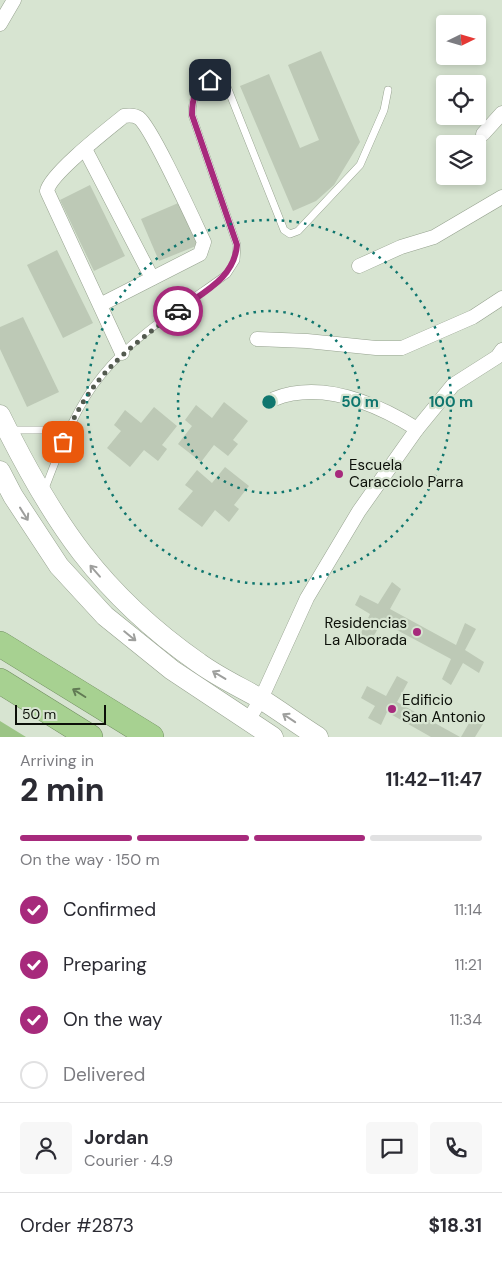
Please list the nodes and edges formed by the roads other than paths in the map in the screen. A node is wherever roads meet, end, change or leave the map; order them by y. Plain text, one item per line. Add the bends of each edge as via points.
1 (14, 0) edge
2 (0, 24) edge
3 (388, 90) dead end
4 (502, 113) edge
5 (483, 134) dead end
6 (85, 149) junction
7 (502, 197) edge
8 (359, 266) dead end
9 (152, 278) junction
10 (502, 298) edge
11 (100, 305) junction
12 (257, 340) dead end
13 (122, 353) junction
14 (500, 356) edge
15 (274, 399) dead end
16 (70, 425) junction
17 (3, 426) edge
18 (417, 429) junction
19 (0, 471) edge
20 (42, 496) junction
21 (0, 644) edge
22 (0, 681) edge
23 (261, 699) junction
24 (249, 719) junction
25 (90, 737) edge
26 (151, 737) edge
27 (273, 737) edge
28 (318, 737) edge

1 - 2 street
3 - 13 lane via 384,110 360,165 298,231 290,234 284,230 226,84 220,78 200,86 194,94 192,115 237,245 236,260 228,274
4 - 5 street
6 - 9 street
6 - 9 street via 124,116 140,119 152,137 204,242 200,254
6 - 11 street via 53,178 47,191
7 - 8 street via 434,237
9 - 11 street
10 - 12 street via 473,317 402,348
11 - 13 street
13 - 16 lane via 102,375
14 - 18 street via 453,385
15 - 18 street via 309,391 347,397 374,406
16 - 17 lane via 48,430
16 - 20 lane
17 - 20 main road
18 - 23 street via 359,512 307,598
19 -> 24 main road via 59,566 105,616 172,670
23 -> 20 main road via 200,664 140,616 90,565
26 -> 21 highway
22 - 25 highway
23 - 24 street
28 -> 23 main road
24 - 27 main road

